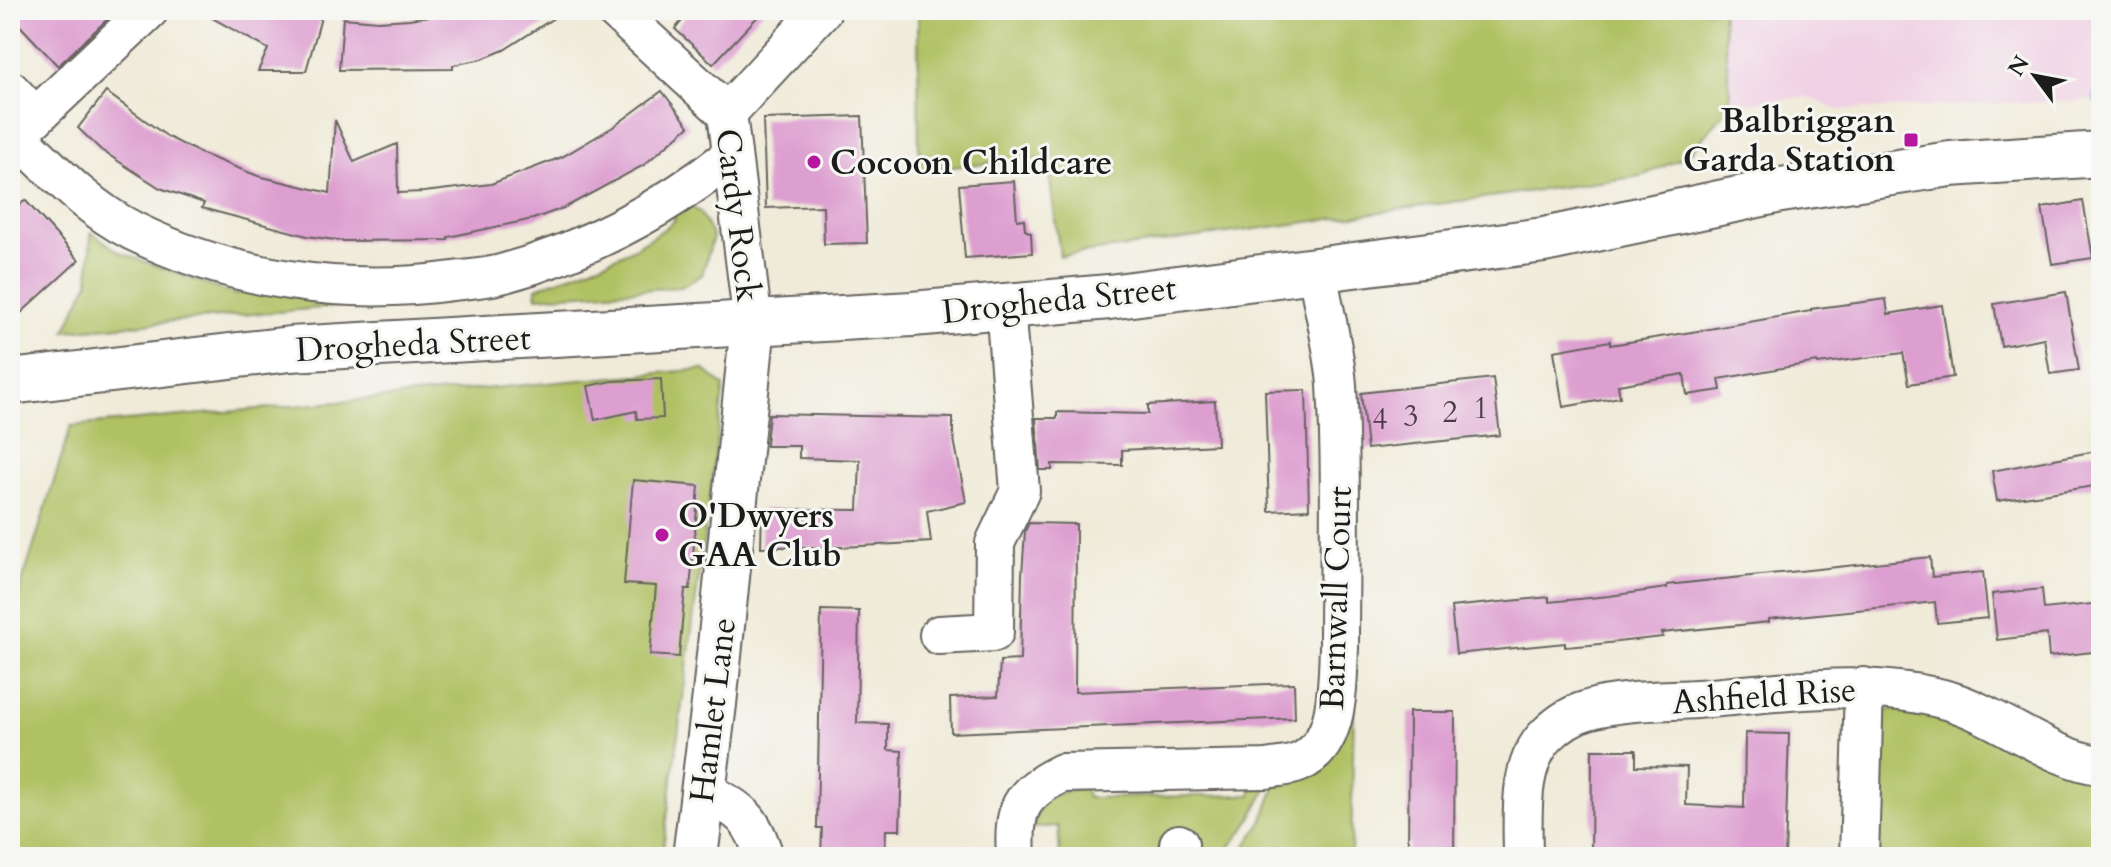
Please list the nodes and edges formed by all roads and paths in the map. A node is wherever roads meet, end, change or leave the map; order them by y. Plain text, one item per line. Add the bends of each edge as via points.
1 (149, 10) edge
2 (615, 10) edge
3 (822, 10) edge
4 (727, 113) junction
5 (18, 121) edge
6 (2101, 154) edge
7 (732, 155) junction
8 (1317, 270) junction
9 (1005, 306) junction
10 (753, 324) junction
11 (10, 382) edge
12 (939, 635) dead end
13 (1864, 687) junction
14 (2101, 765) edge
15 (703, 790) junction
16 (695, 857) edge
17 (764, 857) edge
18 (1016, 857) edge
19 (1523, 857) edge
20 (1859, 857) edge

1 - 5 street
2 - 4 street, Cardy Rock
3 - 4 street
4 - 7 street, Cardy Rock
5 - 7 street via 50,168 132,231 244,273 298,283 411,287 499,275 581,248 686,189
6 - 8 main road, Drogheda Street via 1950,164 1781,190 1544,240
7 - 10 street, Cardy Rock
8 - 9 main road, Drogheda Street
8 - 18 street, Barnwall Court via 1337,383 1339,648 1331,727 1316,751 1297,764 1062,773 1024,798 1017,816
9 - 10 main road, Drogheda Street
9 - 12 street via 1020,491 995,543 994,632
10 - 11 main road, Drogheda Street via 290,349
10 - 15 main road, Hamlet Lane
13 - 14 street, Ashfield Rise via 1908,690 1954,702 2050,748
13 - 19 street, Ashfield Rise via 1636,703 1588,710 1559,723 1530,761
13 - 20 street
15 - 16 main road, Hamlet Lane
15 - 17 street via 737,809 755,829

